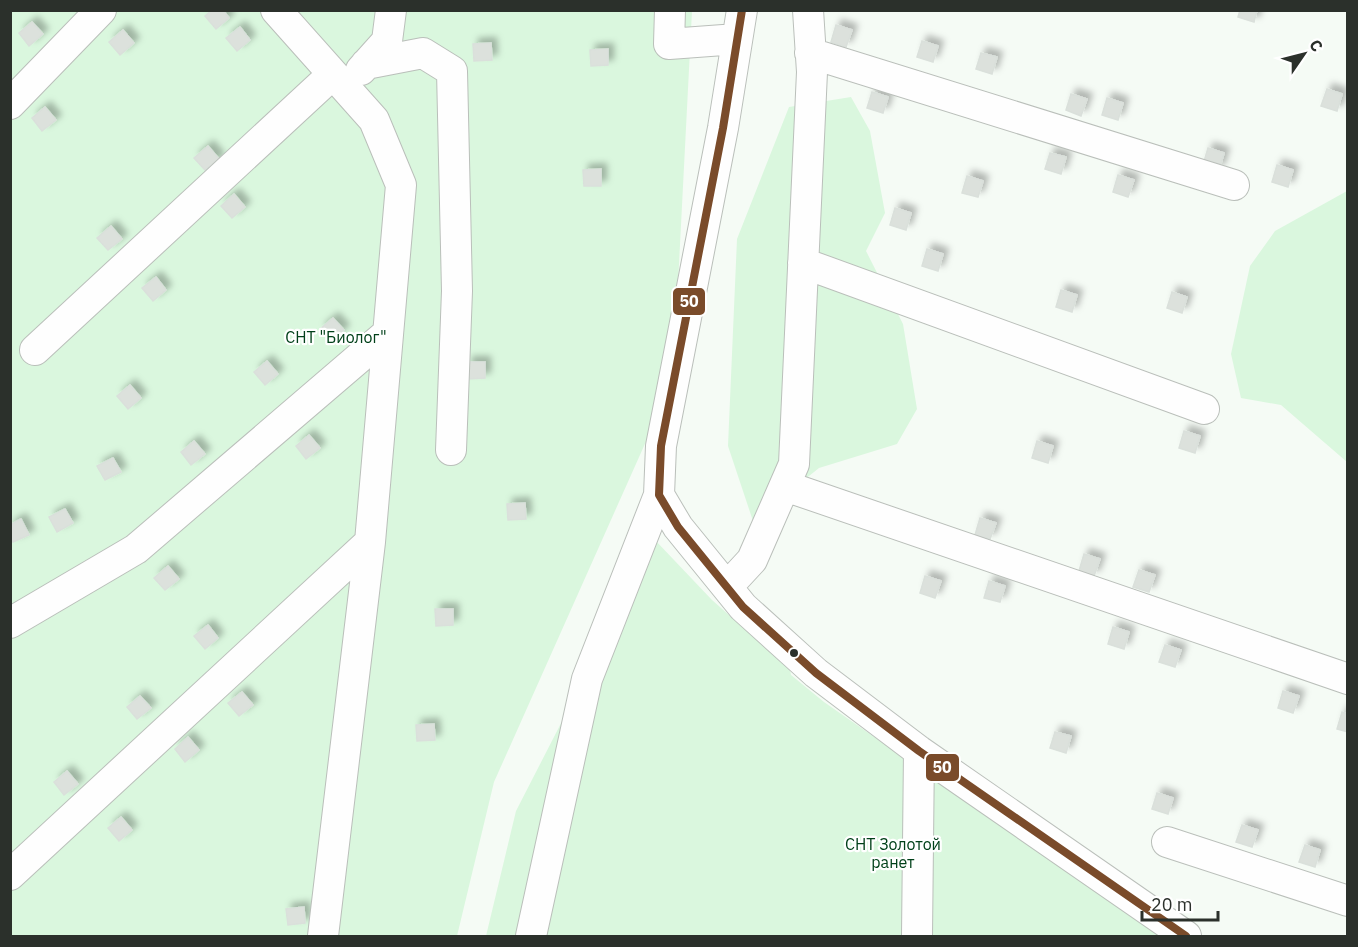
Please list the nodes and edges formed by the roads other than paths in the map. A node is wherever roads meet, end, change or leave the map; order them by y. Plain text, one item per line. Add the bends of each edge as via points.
1 (101, 10) edge
2 (276, 10) edge
3 (391, 10) edge
4 (670, 10) edge
5 (808, 10) edge
6 (739, 25) edge
7 (810, 53) junction
8 (366, 64) junction
9 (339, 81) junction
10 (10, 104) edge
11 (1234, 185) dead end
12 (803, 263) junction
13 (388, 333) junction
14 (35, 350) dead end
15 (1204, 409) dead end
16 (451, 450) dead end
17 (784, 486) junction
18 (659, 495) junction
19 (370, 542) junction
20 (727, 587) junction
21 (10, 623) edge
22 (1347, 679) edge
23 (919, 751) junction
24 (1167, 842) dead end
25 (10, 875) edge
26 (1347, 901) edge
27 (919, 930) edge
28 (323, 936) edge
29 (531, 936) edge
30 (1186, 936) edge

1 - 10 street
2 - 9 street
3 - 8 street via 387,41
4 - 6 street via 669,44
5 - 7 street
6 - 18 street via 723,128 661,446
7 - 11 street
7 - 12 street
8 - 9 street
8 - 16 street via 423,53 452,71 457,291
9 - 13 street via 374,120 401,185
9 - 14 street
12 - 15 street
12 - 17 street via 794,464
13 - 19 street
13 - 21 street via 136,549
17 - 20 street via 752,560
17 - 22 street
18 - 20 street via 678,527
18 - 29 street via 587,679
19 - 25 street
19 - 28 street
20 - 23 street via 743,607 816,673
23 - 27 street
23 - 30 street
24 - 26 street

